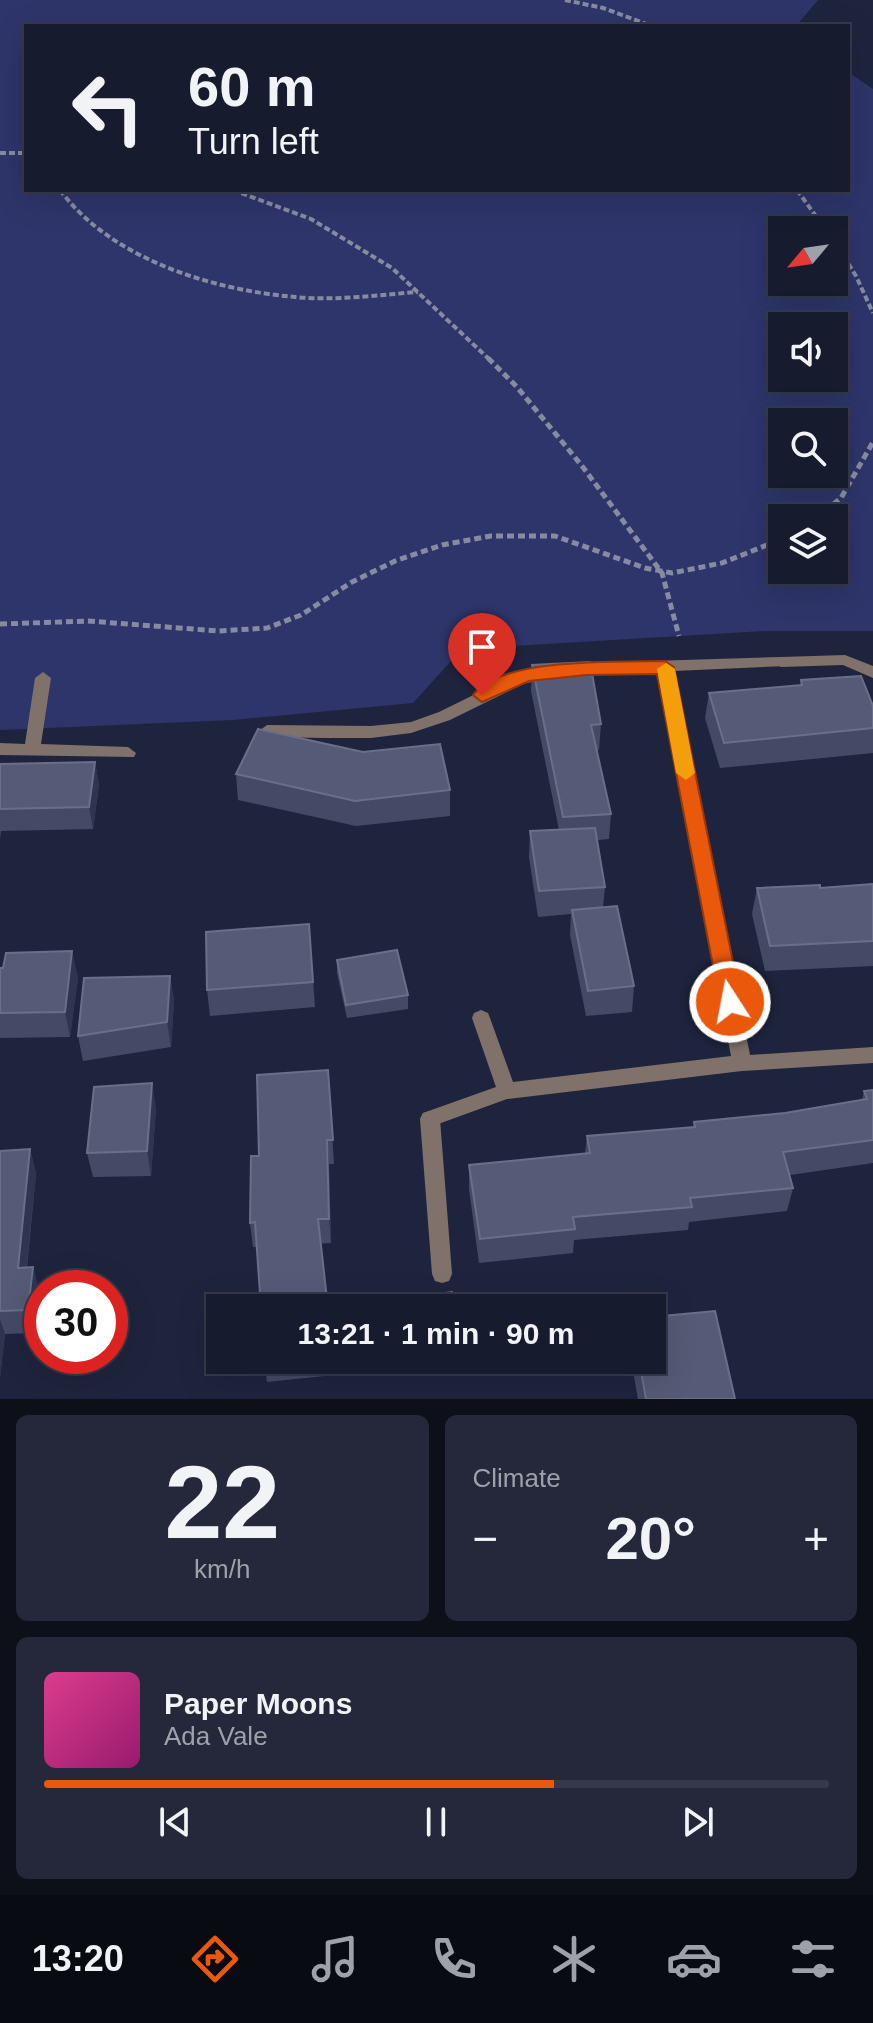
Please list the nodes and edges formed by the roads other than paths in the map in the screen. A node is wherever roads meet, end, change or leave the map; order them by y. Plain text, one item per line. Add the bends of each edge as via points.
1 (665, 667) junction
2 (873, 672) edge
3 (43, 678) dead end
4 (267, 731) edge
5 (0, 749) edge
6 (32, 749) junction
7 (128, 753) dead end
8 (481, 1018) dead end
9 (873, 1055) edge
10 (742, 1063) junction
11 (507, 1091) junction
12 (442, 1274) dead end

1 - 2 street via 845,660
1 - 4 street via 529,675 425,724
1 - 10 street
3 - 6 street
5 - 6 street
6 - 7 street
8 - 11 street
9 - 10 street
10 - 11 street
11 - 12 street via 430,1119

